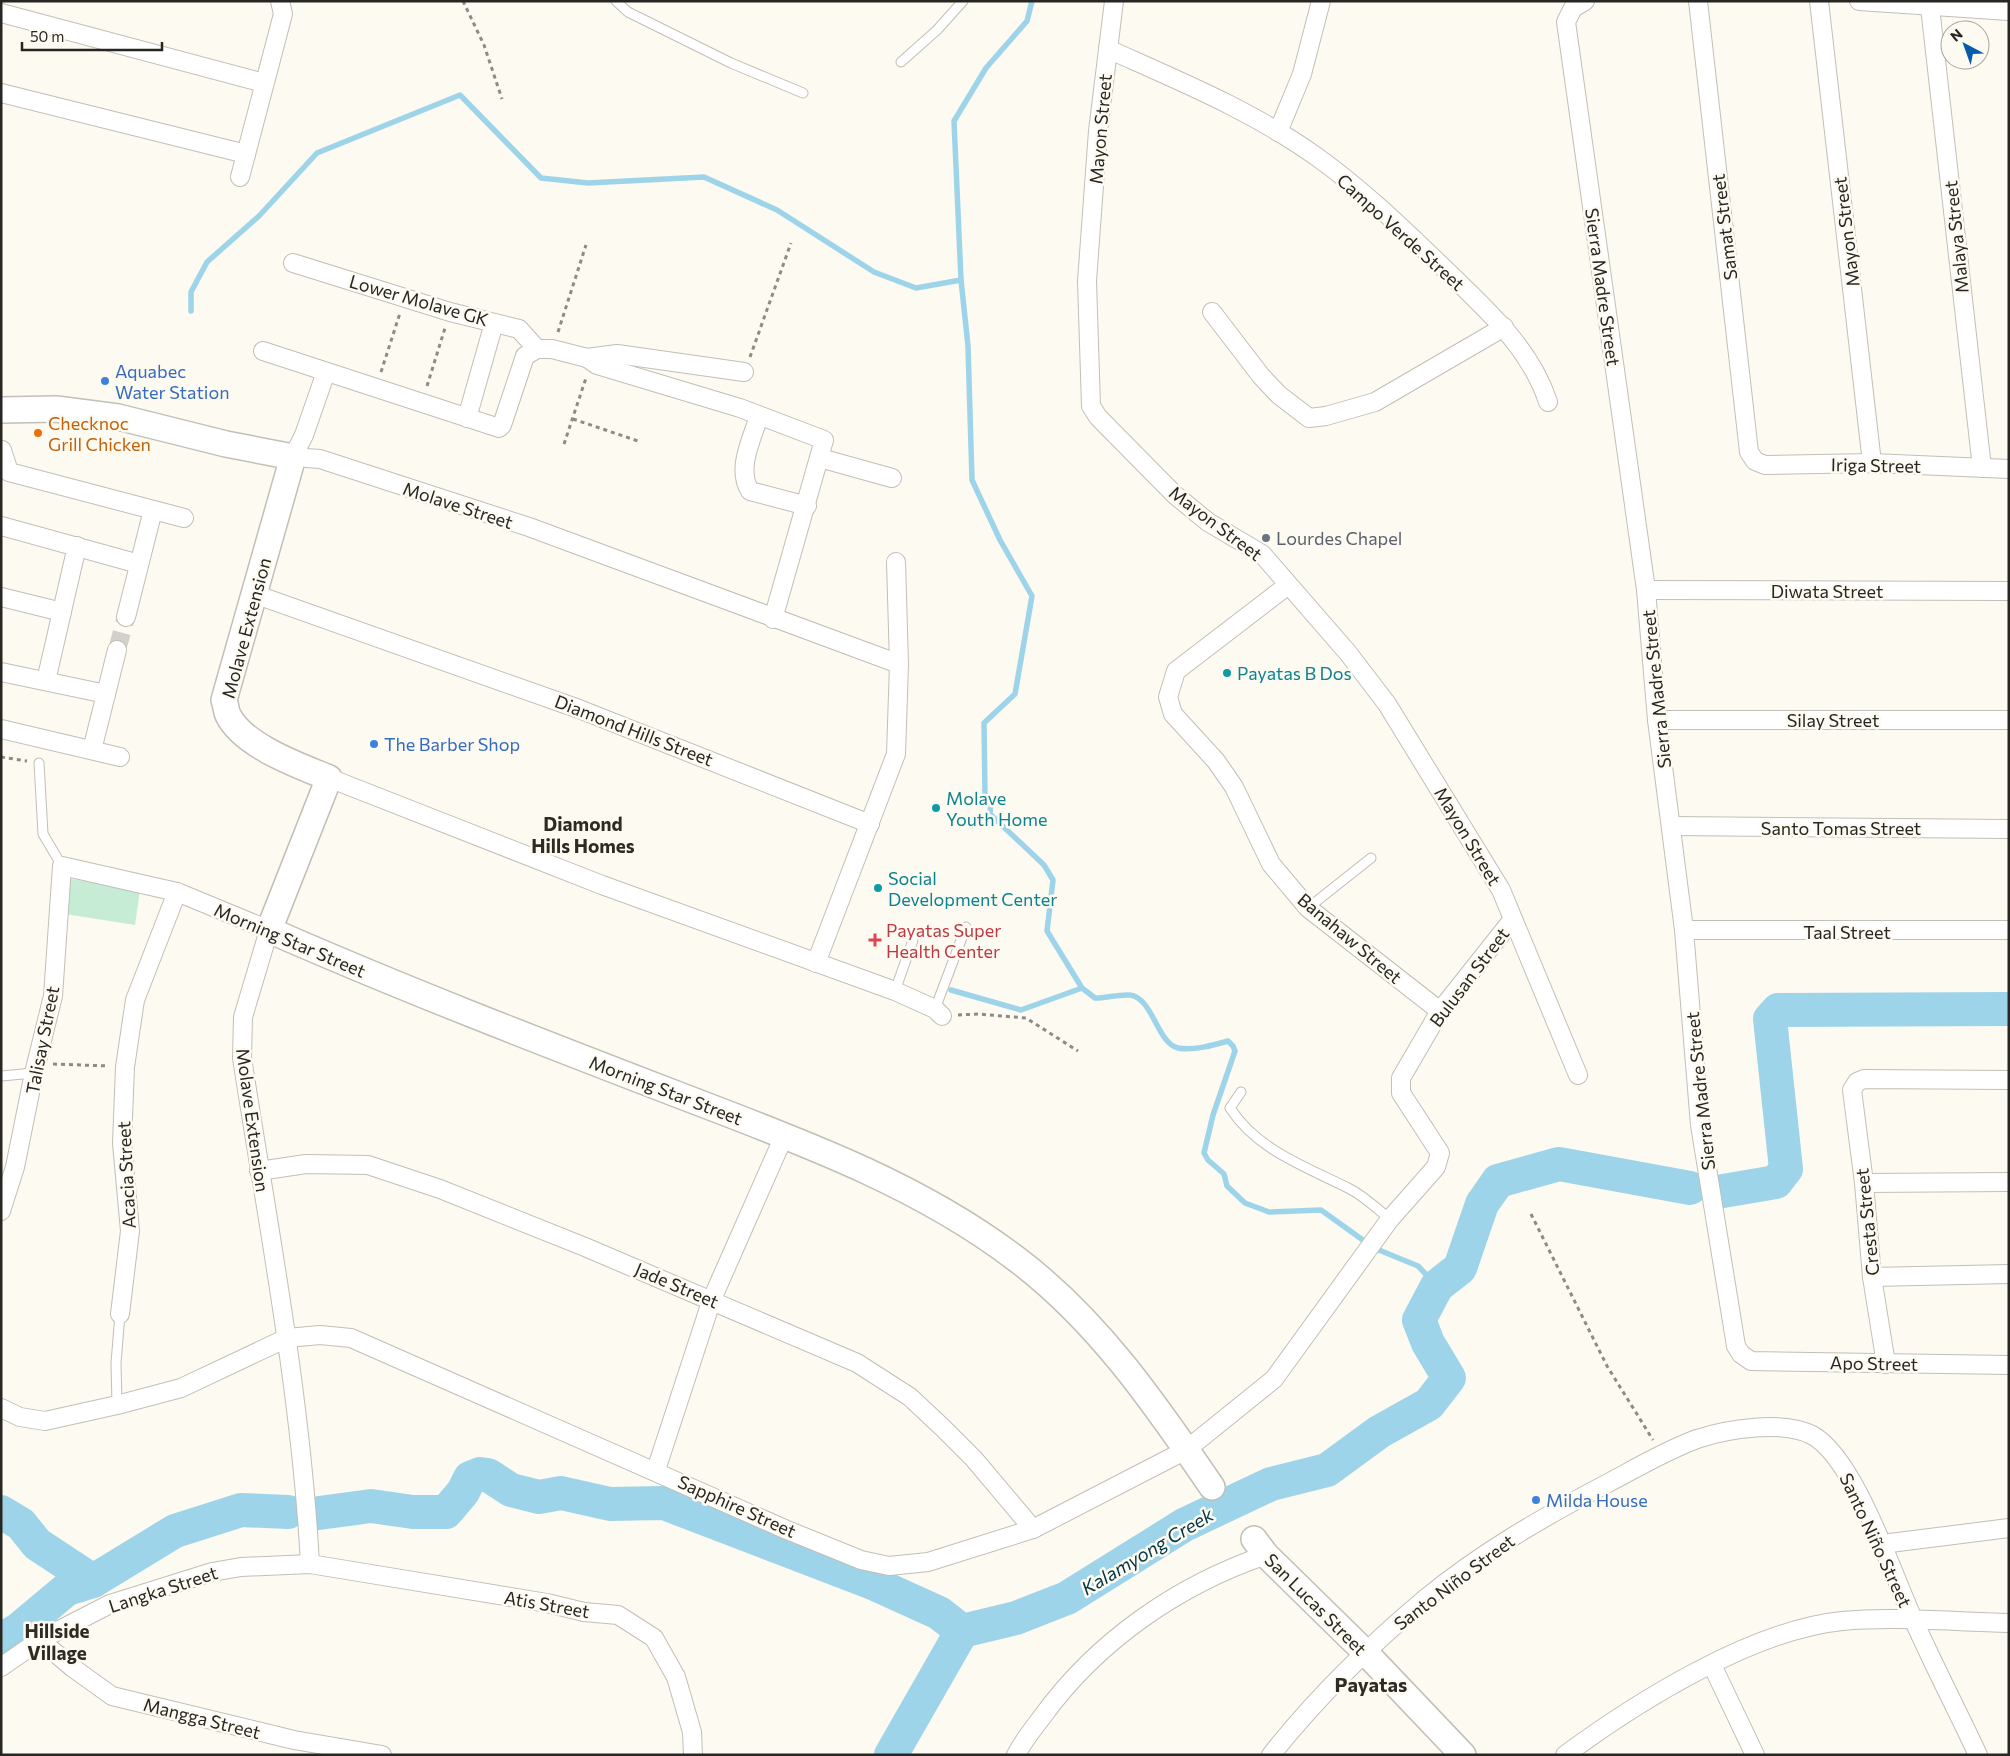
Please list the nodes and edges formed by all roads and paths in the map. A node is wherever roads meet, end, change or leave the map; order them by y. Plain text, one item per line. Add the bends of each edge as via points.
1 (280, 1) edge
2 (464, 1) edge
3 (616, 1) edge
4 (964, 1) edge
5 (1114, 1) edge
6 (1321, 1) edge
7 (1585, 1) edge
8 (1698, 1) edge
9 (1819, 1) edge
10 (1860, 1) edge
11 (1930, 7) junction
12 (2009, 11) edge
13 (1, 13) edge
14 (1108, 49) junction
15 (901, 62) dead end
16 (264, 83) junction
17 (1, 93) edge
18 (802, 93) dead end
19 (502, 100) dead end
20 (1278, 132) junction
21 (246, 154) junction
22 (240, 177) dead end
23 (791, 243) dead end
24 (586, 245) dead end
25 (293, 263) dead end
26 (405, 298) junction
27 (450, 312) junction
28 (1212, 312) dead end
29 (494, 323) junction
30 (1504, 327) junction
31 (263, 351) dead end
32 (538, 351) junction
33 (589, 359) junction
34 (326, 372) junction
35 (744, 372) joint
36 (376, 389) junction
37 (1548, 402) dead end
38 (422, 404) junction
39 (1, 410) edge
40 (759, 416) junction
41 (467, 418) junction
42 (573, 419) junction
43 (638, 441) dead end
44 (564, 444) dead end
45 (2, 450) edge
46 (1750, 452) joint
47 (293, 457) junction
48 (820, 458) junction
49 (1872, 463) junction
50 (1982, 468) junction
51 (2009, 469) edge
52 (892, 478) dead end
53 (807, 506) junction
54 (152, 510) junction
55 (184, 518) dead end
56 (1, 526) edge
57 (76, 546) junction
58 (896, 562) dead end
59 (139, 564) junction
60 (1288, 585) junction
61 (1646, 590) junction
62 (2009, 591) edge
63 (254, 594) junction
64 (1, 597) edge
65 (62, 612) junction
66 (126, 617) tunnel mouth
67 (773, 618) junction
68 (117, 650) tunnel mouth
69 (899, 664) junction
70 (1, 672) edge
71 (46, 682) junction
72 (106, 694) junction
73 (1657, 720) junction
74 (2009, 720) edge
75 (1, 729) edge
76 (92, 750) junction
77 (1, 757) edge
78 (120, 757) dead end
79 (40, 763) joint
80 (329, 778) junction
81 (870, 824) junction
82 (1672, 826) junction
83 (2009, 828) edge
84 (1370, 858) dead end
85 (62, 866) junction
86 (177, 892) junction
87 (1308, 908) junction
88 (1513, 919) junction
89 (966, 928) dead end
90 (269, 930) junction
91 (1684, 930) junction
92 (2009, 930) edge
93 (914, 940) dead end
94 (816, 962) junction
95 (895, 991) junction
96 (1440, 1011) junction
97 (939, 1012) junction
98 (1078, 1050) dead end
99 (125, 1067) junction
100 (35, 1068) junction
101 (1578, 1075) dead end
102 (1, 1076) edge
103 (2009, 1080) edge
104 (1241, 1092) dead end
105 (784, 1136) junction
106 (8, 1168) edge
107 (259, 1171) junction
108 (2009, 1182) edge
109 (1864, 1183) junction
110 (1, 1211) edge
111 (1531, 1214) dead end
112 (1390, 1219) junction
113 (2009, 1274) edge
114 (1872, 1277) junction
115 (712, 1299) junction
116 (120, 1314) joint
117 (287, 1338) junction
118 (1741, 1354) joint
119 (1886, 1364) junction
120 (2009, 1364) edge
121 (117, 1405) junction
122 (1, 1408) edge
123 (1186, 1450) junction
124 (1661, 1455) junction
125 (656, 1470) junction
126 (1212, 1487) dead end
127 (2009, 1528) edge
128 (1033, 1529) junction
129 (1882, 1544) junction
130 (1260, 1547) joint
131 (310, 1564) junction
132 (1913, 1621) junction
133 (2009, 1623) edge
134 (40, 1640) junction
135 (1365, 1652) junction
136 (1712, 1665) junction
137 (1, 1667) edge
138 (382, 1755) edge
139 (692, 1755) edge
140 (1016, 1755) edge
141 (1271, 1755) edge
142 (1463, 1755) edge
143 (1565, 1755) edge
144 (1755, 1755) edge
145 (1978, 1755) edge

1 - 16 street via 283,14
2 - 19 path via 484,45
3 - 18 lane via 628,12 704,50
4 - 15 lane via 938,30
5 - 14 street, Mayon Street
6 - 20 street via 1302,74
7 - 61 street, Sierra Madre Street via 1572,8 1566,22
8 - 46 street, Samat Street
9 - 49 street, Mayon Street
10 - 11 street
11 - 12 street
11 - 50 street, Malaya Street
13 - 16 street
14 - 20 street, Campo Verde Street via 1217,98
14 - 60 street, Mayon Street via 1098,131 1088,281 1091,406 1175,495 1208,522 1262,554
16 - 21 street
17 - 21 street
20 - 30 street, Campo Verde Street via 1316,156 1376,204
21 - 22 street
23 - 35 path
24 - 32 path
25 - 26 street, Lower Molave GK
26 - 27 street, Lower Molave GK
26 - 36 path
27 - 29 street, Lower Molave GK
27 - 38 path
28 - 30 street via 1279,396 1309,418 1375,402
29 - 32 street, Lower Molave GK via 519,328
29 - 41 street
30 - 37 street, Campo Verde Street via 1541,380
31 - 34 street
32 - 33 street
32 - 41 street via 499,428
33 - 35 street via 617,354
33 - 40 street via 616,371
33 - 42 path
34 - 36 street
34 - 47 street
36 - 38 street
38 - 41 street
39 - 47 street, Molave Street via 56,409 118,417
40 - 48 street via 824,440
40 - 53 street via 743,472 745,483 750,491
42 - 43 path
42 - 44 path
45 - 54 street via 9,472
46 - 49 street, Iriga Street via 1755,461 1764,465
47 - 63 street, Molave Extension
47 - 67 street, Molave Street via 320,459 528,528
48 - 52 street
48 - 53 street
49 - 50 street, Iriga Street
50 - 51 street, Iriga Street
53 - 67 street
54 - 55 street
54 - 59 street
56 - 57 street
57 - 59 street
57 - 65 street
58 - 69 street
59 - 66 street
60 - 87 street, Banahaw Street via 1176,671 1168,697 1173,714 1216,761 1234,787 1271,864
60 - 88 street, Mayon Street via 1348,653 1386,704 1501,890
61 - 62 street, Diwata Street
61 - 73 street, Sierra Madre Street
63 - 80 street, Molave Extension via 224,700 228,716 243,733 269,750
63 - 81 street, Diamond Hills Street via 579,709
64 - 65 street
65 - 71 street
67 - 69 street, Molave Street
68 - 72 street
69 - 81 street via 896,754
70 - 71 street
71 - 72 street
72 - 76 street
73 - 74 street, Silay Street
73 - 82 street, Sierra Madre Street
75 - 76 street
76 - 78 street
77 - 79 path
79 - 85 lane via 44,834
80 - 90 street, Molave Extension
80 - 94 street via 602,885
81 - 94 street
82 - 83 street, Santo Tomas Street
82 - 91 street, Sierra Madre Street
84 - 87 lane
85 - 86 street, Morning Star Street
85 - 100 street, Talisay Street via 53,996
86 - 90 street, Morning Star Street
86 - 99 street, Acacia Street via 135,1000
87 - 96 street, Banahaw Street
88 - 96 street, Bulusan Street
88 - 101 street, Mayon Street
89 - 97 lane
90 - 105 street, Morning Star Street via 380,978
90 - 107 street, Molave Extension via 243,1016 242,1058
91 - 92 street, Taal Street
91 - 118 street, Sierra Madre Street via 1700,1125 1736,1346
93 - 95 lane
94 - 95 street
95 - 97 street
96 - 112 street, Bulusan Street via 1401,1078 1400,1086 1401,1093 1440,1153 1436,1167
97 - 98 path via 1026,1018
99 - 100 path
99 - 116 street, Acacia Street via 122,1143 130,1232
100 - 102 lane
100 - 106 street, Talisay Street
103 - 109 street, Cresta Street via 1864,1079 1858,1082 1852,1090
104 - 112 lane via 1230,1108 1256,1136 1278,1153 1352,1190
105 - 115 street
105 - 123 street, Morning Star Street via 877,1177 954,1216 1016,1258 1084,1319 1112,1349
106 - 110 street, Talisay Street
107 - 115 street, Jade Street via 306,1164 368,1165 440,1189
107 - 117 street, Molave Extension
108 - 109 street
109 - 114 street, Cresta Street
111 - 124 path via 1607,1366
112 - 123 street, Bulusan Street via 1274,1378
113 - 114 street
114 - 119 street, Cresta Street
115 - 125 street
115 - 128 street, Jade Street via 857,1363 910,1397 974,1459
116 - 121 lane, Acacia Street
117 - 121 street via 181,1388
117 - 125 street, Sapphire Street via 320,1335 351,1338
117 - 131 street, Molave Extension via 308,1516
118 - 119 street, Apo Street via 1751,1360
119 - 120 street, Apo Street
121 - 122 street via 45,1421 20,1417
123 - 126 street
123 - 128 street, Sapphire Street
124 - 129 street, Santo Niño Street via 1698,1439 1740,1429 1789,1428 1813,1436 1835,1455 1846,1472
124 - 135 street, Santo Niño Street via 1540,1519 1478,1558 1426,1598
125 - 128 street, Sapphire Street via 787,1530 861,1560 889,1566 928,1562
127 - 129 street
129 - 132 street, Santo Niño Street
130 - 135 street, San Lucas Street
130 - 140 street via 1230,1568 1186,1589 1108,1644 1057,1696
131 - 134 street, Langka Street via 241,1567 212,1572 110,1604
131 - 139 street, Atis Street via 584,1612 618,1615 654,1638 676,1677 692,1732
132 - 133 street
132 - 136 street via 1841,1622 1800,1630
132 - 145 street, Santo Niño Street
134 - 137 street, Langka Street
134 - 138 street, Mangga Street via 112,1696 294,1740
135 - 141 street, Santo Niño Street via 1316,1700
135 - 142 street, San Lucas Street
136 - 143 street via 1633,1707
136 - 144 street

